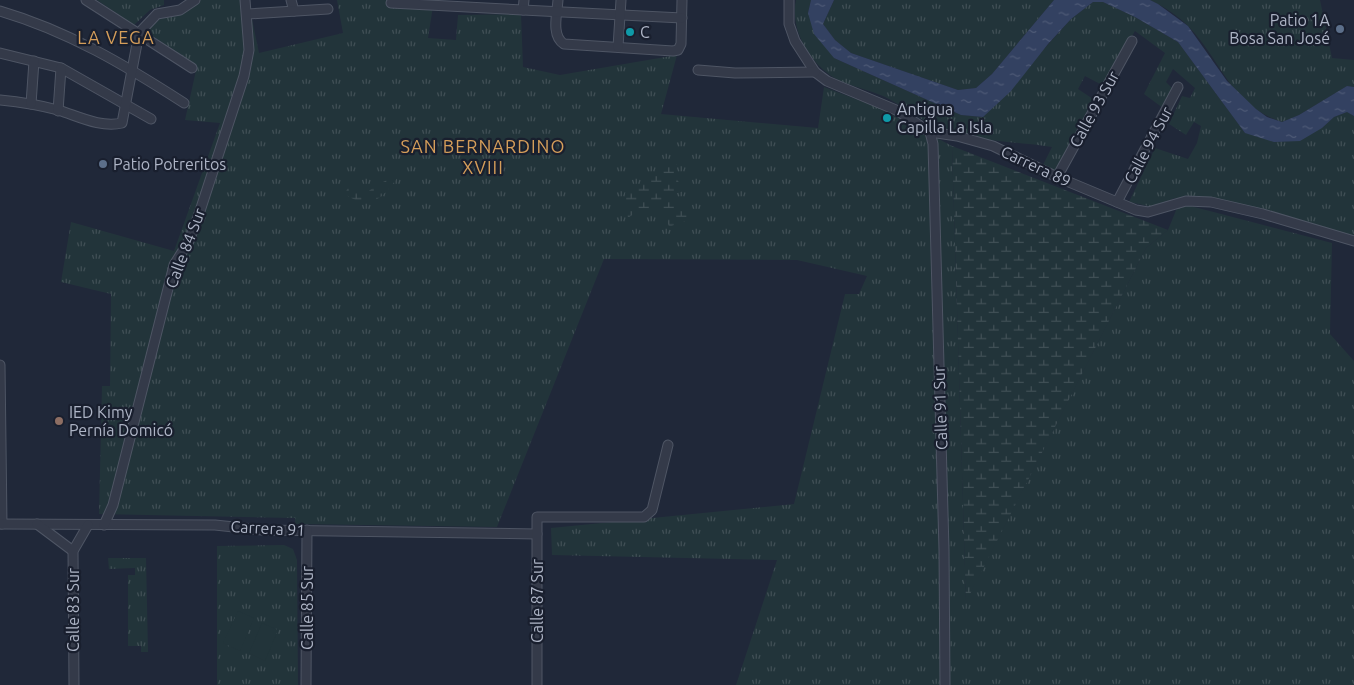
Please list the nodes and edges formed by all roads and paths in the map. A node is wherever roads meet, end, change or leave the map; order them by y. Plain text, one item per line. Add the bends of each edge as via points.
1 (86, 0) edge
2 (195, 0) edge
3 (245, 0) edge
4 (292, 0) edge
5 (524, 0) edge
6 (558, 0) edge
7 (621, 0) edge
8 (682, 0) edge
9 (789, 0) edge
10 (391, 3) dead end
11 (328, 9) dead end
12 (523, 10) junction
13 (0, 11) edge
14 (294, 11) junction
15 (557, 12) junction
16 (248, 14) junction
17 (620, 15) junction
18 (682, 18) junction
19 (139, 33) junction
20 (1132, 41) dead end
21 (618, 47) junction
22 (0, 53) edge
23 (34, 61) junction
24 (61, 68) junction
25 (192, 68) dead end
26 (132, 69) junction
27 (698, 70) dead end
28 (815, 72) junction
29 (1178, 87) dead end
30 (0, 100) edge
31 (126, 103) junction
32 (184, 103) dead end
33 (31, 104) junction
34 (58, 111) junction
35 (151, 119) dead end
36 (930, 132) junction
37 (1058, 177) junction
38 (1117, 202) junction
39 (1354, 241) edge
40 (0, 366) edge
41 (0, 400) edge
42 (1, 437) edge
43 (668, 445) dead end
44 (1, 524) edge
45 (36, 524) junction
46 (88, 525) junction
47 (104, 525) junction
48 (307, 530) junction
49 (537, 534) junction
50 (73, 551) junction
51 (74, 685) edge
52 (306, 685) edge
53 (537, 685) edge
54 (945, 685) edge

1 - 19 street
2 - 19 street via 180,10 157,14
3 - 16 street, Calle 84 Sur
4 - 14 street
5 - 12 street
6 - 15 street
7 - 17 street
8 - 18 street
9 - 28 street via 789,24 795,42
10 - 12 street
11 - 14 street
12 - 15 street
13 - 26 street via 84,42
14 - 16 street
15 - 17 street
15 - 21 street via 556,34 564,44
16 - 47 street, Calle 84 Sur via 249,50 244,76 189,241 174,265 112,505
17 - 18 street
17 - 21 street
18 - 21 street via 678,50
19 - 25 street
19 - 26 street
20 - 37 street, Calle 93 Sur
22 - 23 street
23 - 24 street
23 - 33 street
24 - 31 street
24 - 34 street
26 - 31 street
26 - 32 street
27 - 28 street
28 - 36 street, Carrera 89 via 826,80 896,110
29 - 38 street, Calle 94 Sur
30 - 33 street
31 - 34 street via 122,123 112,126
31 - 35 street
33 - 34 street
36 - 37 street, Carrera 89 via 981,141
36 - 54 street, Calle 91 Sur via 933,144
37 - 38 street, Carrera 89
38 - 39 street, Carrera 89 via 1148,212 1186,202 1212,202
40 - 41 street
41 - 42 street
42 - 44 street
43 - 49 street, Calle 87 Sur via 652,510 644,517 537,517
44 - 45 street, Carrera 91
45 - 46 street, Carrera 91
45 - 50 street, Calle 83 Sur
46 - 47 street, Carrera 91
46 - 50 street
47 - 48 street, Carrera 91 via 215,525
48 - 49 street, Carrera 91
48 - 52 street, Calle 85 Sur
49 - 53 street, Calle 87 Sur
50 - 51 street, Calle 83 Sur

